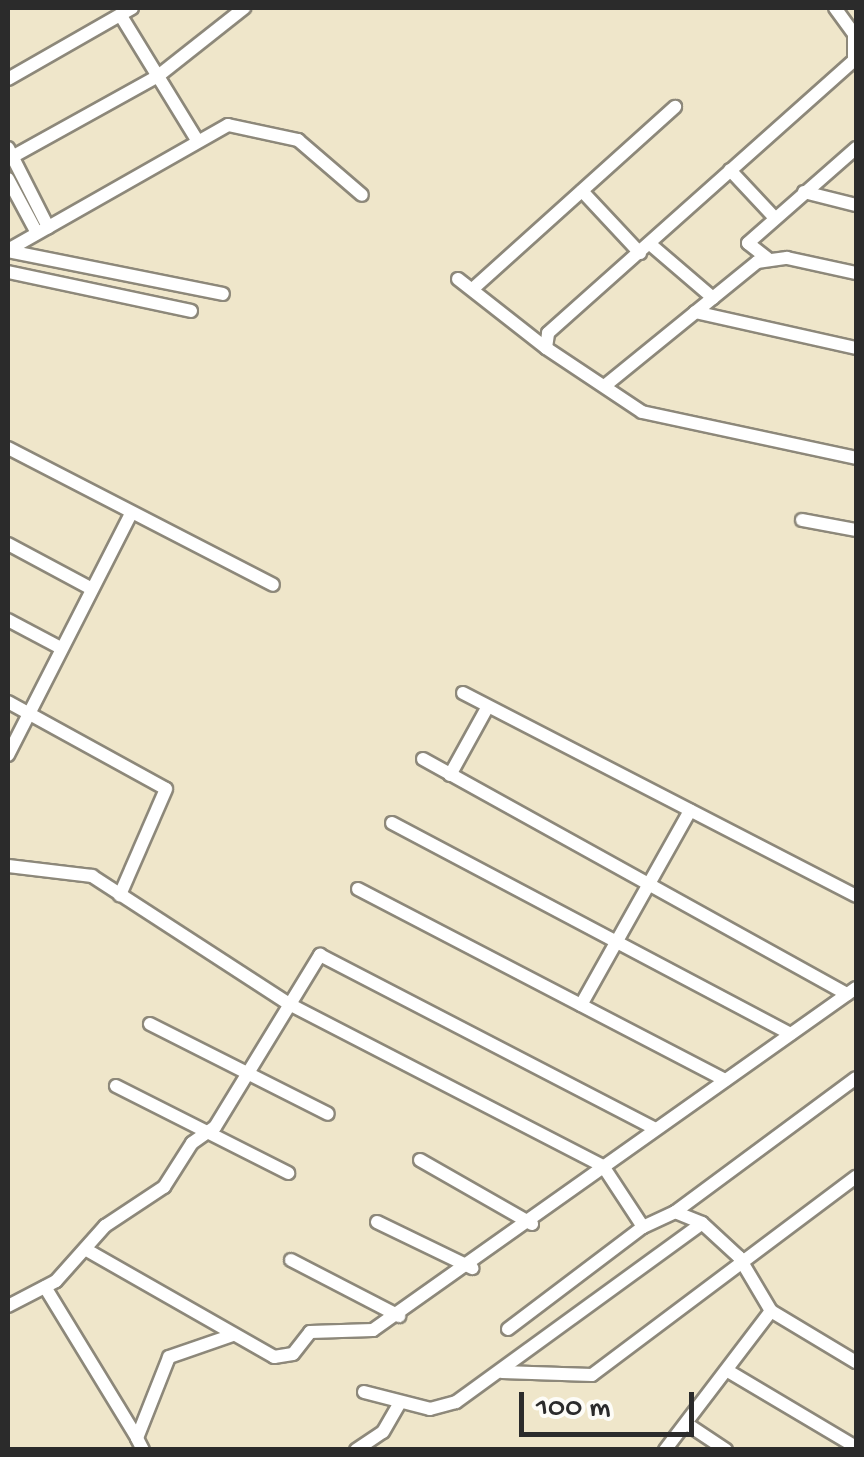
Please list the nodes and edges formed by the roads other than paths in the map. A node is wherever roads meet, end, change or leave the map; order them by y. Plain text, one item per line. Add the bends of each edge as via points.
1 (102, 8) edge
2 (244, 8) edge
3 (835, 8) edge
4 (122, 15) edge
5 (158, 76) junction
6 (8, 79) edge
7 (675, 107) dead end
8 (196, 140) junction
9 (10, 152) edge
10 (854, 157) edge
11 (730, 170) junction
12 (8, 180) edge
13 (582, 191) junction
14 (804, 192) junction
15 (362, 195) dead end
16 (856, 205) edge
17 (774, 218) junction
18 (43, 230) junction
19 (645, 248) junction
20 (8, 251) edge
21 (767, 258) junction
22 (8, 272) edge
23 (856, 273) edge
24 (458, 279) dead end
25 (476, 286) dead end
26 (223, 294) dead end
27 (713, 298) junction
28 (191, 311) dead end
29 (696, 312) junction
30 (546, 348) junction
31 (856, 348) edge
32 (607, 384) junction
33 (8, 448) edge
34 (856, 458) edge
35 (130, 516) junction
36 (802, 520) dead end
37 (856, 530) edge
38 (8, 544) edge
39 (274, 585) dead end
40 (92, 589) junction
41 (8, 620) edge
42 (59, 647) junction
43 (464, 693) dead end
44 (8, 702) edge
45 (487, 708) junction
46 (28, 712) junction
47 (8, 755) edge
48 (423, 759) dead end
49 (450, 775) junction
50 (690, 811) junction
51 (392, 823) dead end
52 (8, 866) edge
53 (649, 885) junction
54 (358, 888) dead end
55 (120, 895) junction
56 (856, 896) edge
57 (618, 946) junction
58 (852, 991) edge
59 (581, 1005) junction
60 (291, 1006) junction
61 (150, 1024) dead end
62 (791, 1034) junction
63 (246, 1071) junction
64 (856, 1078) edge
65 (725, 1080) junction
66 (116, 1086) dead end
67 (328, 1114) dead end
68 (656, 1128) junction
69 (211, 1133) junction
70 (420, 1160) dead end
71 (603, 1166) junction
72 (288, 1173) dead end
73 (856, 1177) edge
74 (675, 1212) junction
75 (377, 1222) dead end
76 (702, 1223) junction
77 (532, 1224) junction
78 (643, 1227) junction
79 (85, 1249) junction
80 (739, 1257) junction
81 (292, 1260) dead end
82 (472, 1268) junction
83 (45, 1288) junction
84 (8, 1306) edge
85 (772, 1311) junction
86 (399, 1316) junction
87 (508, 1329) dead end
88 (233, 1335) junction
89 (856, 1362) edge
90 (728, 1371) junction
91 (502, 1372) junction
92 (364, 1392) dead end
93 (400, 1403) junction
94 (687, 1424) junction
95 (140, 1444) edge
96 (856, 1447) edge
97 (666, 1449) edge
98 (356, 1450) edge
99 (726, 1450) edge

1 - 4 street
2 - 5 street
3 - 11 street via 854,34 854,60
4 - 5 street
4 - 6 street
5 - 8 street
5 - 9 street
7 - 13 street
8 - 15 street via 228,126 287,135
8 - 18 street
9 - 18 street
10 - 14 street
11 - 17 street
11 - 19 street
12 - 18 street
13 - 19 street
13 - 25 street
14 - 16 street
14 - 17 street
17 - 21 street via 748,244
18 - 20 street
19 - 27 street
19 - 30 street via 548,333
20 - 26 street
21 - 23 street
21 - 27 street
22 - 28 street
24 - 30 street
27 - 29 street
29 - 31 street
29 - 32 street
30 - 32 street
32 - 34 street via 642,412
33 - 35 street
35 - 39 street
35 - 40 street
36 - 37 street
38 - 40 street
40 - 42 street
41 - 42 street
42 - 46 street
43 - 45 street
44 - 46 street
45 - 49 street
45 - 50 street
46 - 47 street
46 - 55 street via 166,789
48 - 49 street
49 - 53 street
50 - 53 street
50 - 56 street
51 - 57 street
52 - 55 street via 78,870
53 - 57 street
53 - 58 street
54 - 59 street
55 - 60 street
57 - 59 street
57 - 62 street
58 - 62 street
59 - 65 street
60 - 63 street
60 - 68 street via 326,953
60 - 71 street
61 - 63 street
62 - 65 street
63 - 67 street
63 - 69 street
64 - 74 street
65 - 68 street
66 - 69 street
68 - 71 street
69 - 72 street
69 - 79 street via 192,1143 164,1187
70 - 77 street
71 - 77 street
71 - 78 street
73 - 80 street
74 - 76 street
74 - 78 street
75 - 82 street
76 - 80 street
76 - 91 street
77 - 82 street
78 - 87 street
79 - 83 street
79 - 88 street
80 - 85 street
80 - 91 street via 592,1375
81 - 86 street
82 - 86 street
83 - 84 street
83 - 95 street
85 - 89 street
85 - 90 street
86 - 88 street via 373,1330 310,1332 285,1358
88 - 95 street via 169,1357
90 - 94 street
90 - 96 street
91 - 93 street via 444,1406
92 - 93 street
93 - 98 street via 383,1432
94 - 97 street
94 - 99 street

